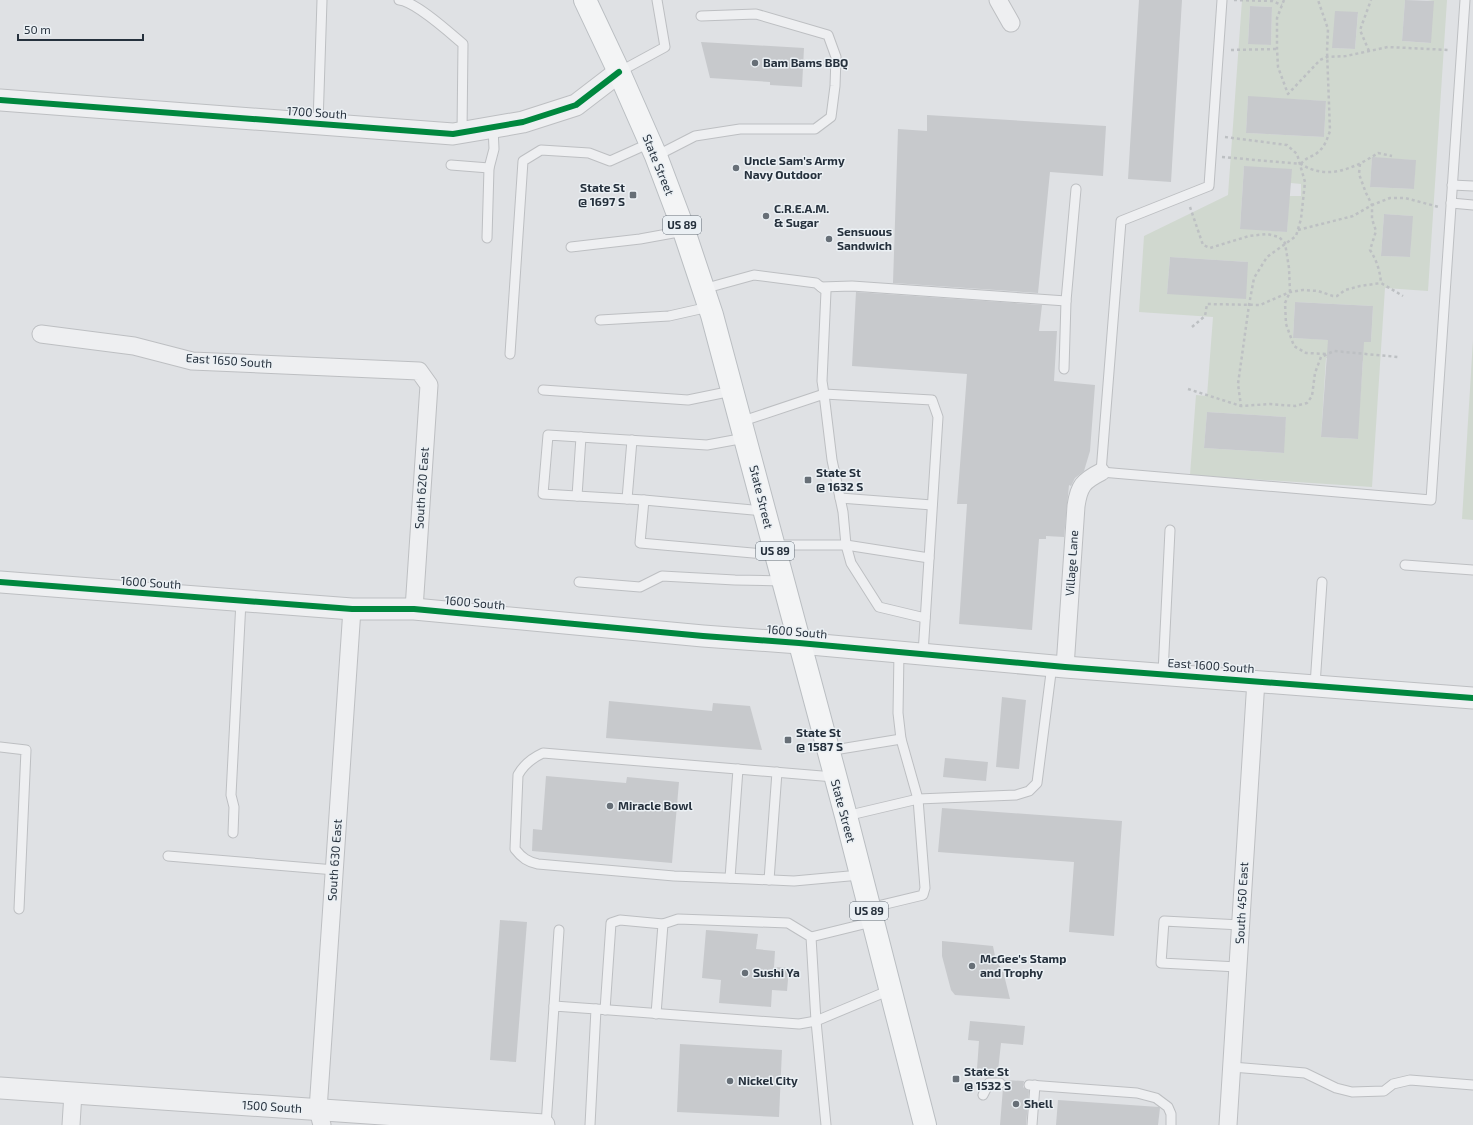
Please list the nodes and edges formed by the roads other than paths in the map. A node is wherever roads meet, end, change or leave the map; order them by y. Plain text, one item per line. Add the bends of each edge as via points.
1 (322, 0) edge
2 (400, 0) edge
3 (585, 0) edge
4 (657, 0) edge
5 (998, 0) edge
6 (1222, 0) edge
7 (1465, 0) edge
8 (701, 16) dead end
9 (1011, 23) dead end
10 (619, 72) junction
11 (0, 100) edge
12 (318, 124) junction
13 (492, 127) junction
14 (462, 132) junction
15 (653, 149) junction
16 (451, 165) dead end
17 (490, 168) junction
18 (1452, 185) junction
19 (1473, 186) edge
20 (1076, 189) dead end
21 (1473, 204) edge
22 (1451, 207) junction
23 (684, 231) junction
24 (487, 238) dead end
25 (572, 247) dead end
26 (821, 287) junction
27 (706, 298) junction
28 (1066, 301) junction
29 (600, 320) dead end
30 (41, 334) dead end
31 (510, 354) dead end
32 (1064, 369) dead end
33 (419, 371) joint
34 (543, 390) dead end
35 (732, 391) junction
36 (824, 394) junction
37 (743, 430) junction
38 (581, 437) junction
39 (632, 440) junction
40 (1101, 472) junction
41 (577, 496) junction
42 (840, 498) junction
43 (627, 499) junction
44 (644, 500) junction
45 (932, 505) junction
46 (764, 511) junction
47 (1170, 530) dead end
48 (846, 545) junction
49 (774, 550) junction
50 (929, 558) junction
51 (1405, 565) dead end
52 (1473, 570) edge
53 (782, 580) junction
54 (0, 582) edge
55 (579, 582) dead end
56 (1322, 582) dead end
57 (241, 601) junction
58 (352, 609) junction
59 (414, 609) junction
60 (925, 618) junction
61 (799, 643) junction
62 (899, 652) junction
63 (923, 654) junction
64 (947, 656) joint
65 (1059, 666) junction
66 (1162, 673) junction
67 (1256, 680) junction
68 (1315, 685) junction
69 (1473, 698) edge
70 (902, 739) junction
71 (0, 747) edge
72 (828, 752) junction
73 (738, 768) junction
74 (777, 772) junction
75 (834, 777) junction
76 (918, 799) junction
77 (846, 816) junction
78 (233, 833) dead end
79 (168, 856) dead end
80 (335, 870) junction
81 (860, 875) junction
82 (730, 878) junction
83 (769, 880) junction
84 (19, 909) dead end
85 (870, 915) junction
86 (663, 924) junction
87 (1240, 925) junction
88 (559, 930) dead end
89 (810, 937) junction
90 (1238, 967) junction
91 (890, 990) junction
92 (554, 1006) junction
93 (601, 1010) junction
94 (656, 1014) junction
95 (816, 1021) junction
96 (1232, 1067) junction
97 (1000, 1082) dead end
98 (1473, 1085) edge
99 (0, 1088) edge
100 (73, 1093) junction
101 (983, 1095) dead end
102 (320, 1118) edge
103 (457, 1122) edge
104 (71, 1125) edge
105 (545, 1125) edge
106 (590, 1125) edge
107 (826, 1125) edge
108 (925, 1125) edge
109 (1032, 1125) edge
110 (1171, 1125) edge
111 (1228, 1125) edge

1 - 12 lane
2 - 14 lane via 430,16 463,44
3 - 10 main road, State Street / US 89
4 - 10 lane via 665,47
5 - 9 street
6 - 40 lane via 1209,186 1121,221
7 - 18 lane
8 - 15 lane via 756,14 828,35 836,57 831,116 815,129 740,129 695,136
10 - 13 street, 1700 South via 576,104 523,122
10 - 15 main road, State Street / US 89
11 - 12 street, 1700 South
12 - 14 street, 1700 South via 453,134
13 - 14 street, 1700 South
13 - 17 lane via 494,149
15 - 23 main road, State Street / US 89
15 - 31 lane via 610,161 589,153 541,150 523,161
16 - 17 lane
17 - 24 lane
18 - 19 lane
18 - 22 lane
20 - 28 lane
21 - 22 lane
22 - 40 lane via 1431,500
23 - 25 lane
23 - 27 main road, State Street / US 89
26 - 27 lane via 816,283 754,275
26 - 28 lane via 852,286
26 - 36 lane via 826,291 822,381
27 - 29 lane via 669,316
27 - 35 main road, State Street / US 89
28 - 32 lane
30 - 33 street, East 1650 South via 134,346 192,362
33 - 59 street, South 620 East via 429,386
34 - 35 lane via 688,400
35 - 37 main road, State Street / US 89
36 - 37 lane
36 - 42 lane via 832,460
36 - 45 lane via 932,400 938,417
37 - 39 lane via 707,445
37 - 46 main road, State Street / US 89
38 - 39 lane
38 - 41 lane
38 - 41 lane via 548,435 543,494
39 - 43 lane
40 - 65 street, Village Lane via 1082,484 1078,494
41 - 43 lane
42 - 45 lane
42 - 48 lane
43 - 44 lane
44 - 46 lane
44 - 49 lane via 640,543
45 - 50 lane
46 - 49 main road, State Street / US 89
47 - 66 lane
48 - 49 lane
48 - 50 lane
48 - 60 lane via 851,563 879,607
49 - 53 main road, State Street / US 89
50 - 60 lane
51 - 52 lane
53 - 55 lane via 662,576 640,588
53 - 61 main road, State Street / US 89
54 - 57 street, 1600 South
56 - 68 lane
57 - 58 street, 1600 South
57 - 78 lane via 231,796 234,807
58 - 59 street, 1600 South
58 - 80 street, South 630 East
59 - 61 street, 1600 South
60 - 63 lane
61 - 62 street, 1600 South
61 - 72 main road, State Street / US 89
62 - 63 street, 1600 South
62 - 70 lane via 898,713
63 - 64 street, 1600 South
64 - 65 street, East 1600 South
65 - 66 street, East 1600 South
65 - 76 lane via 1037,783 1029,791 1016,795
66 - 67 street, East 1600 South
67 - 68 street, East 1600 South
67 - 87 street, South 450 East
68 - 69 street, East 1600 South
70 - 72 lane
70 - 76 lane
71 - 84 lane via 26,750
72 - 75 main road, State Street / US 89
73 - 74 lane
73 - 82 lane
73 - 82 lane via 543,753 523,767 517,782 515,849 529,862
74 - 75 lane
74 - 83 lane
75 - 77 main road, State Street / US 89
76 - 77 lane
76 - 85 lane via 926,888 923,895
77 - 81 main road, State Street / US 89
79 - 80 lane
80 - 102 street, South 630 East
81 - 83 lane via 794,881
81 - 85 main road, State Street / US 89
82 - 83 lane
85 - 89 lane
85 - 91 main road, State Street / US 89
86 - 89 lane via 678,919 788,924
86 - 93 lane via 620,920 611,923
86 - 94 lane
87 - 90 street, South 450 East
87 - 90 lane via 1164,921 1161,963
88 - 92 lane
89 - 95 lane
90 - 96 street, South 450 East
91 - 95 lane
91 - 108 main road, State Street / US 89
92 - 93 lane
92 - 105 lane
93 - 94 lane
93 - 106 lane
94 - 95 lane via 799,1024
95 - 107 lane
96 - 98 lane via 1305,1072 1336,1088 1352,1092 1384,1090 1394,1084 1410,1080
96 - 111 street, South 450 East
97 - 101 lane via 989,1083
99 - 100 street, 1500 South
100 - 102 street, 1500 South
100 - 104 street
102 - 103 street, 1500 South
103 - 105 street, 1500 South
109 - 110 lane via 1032,1085 1137,1093 1156,1098 1168,1107 1172,1114

